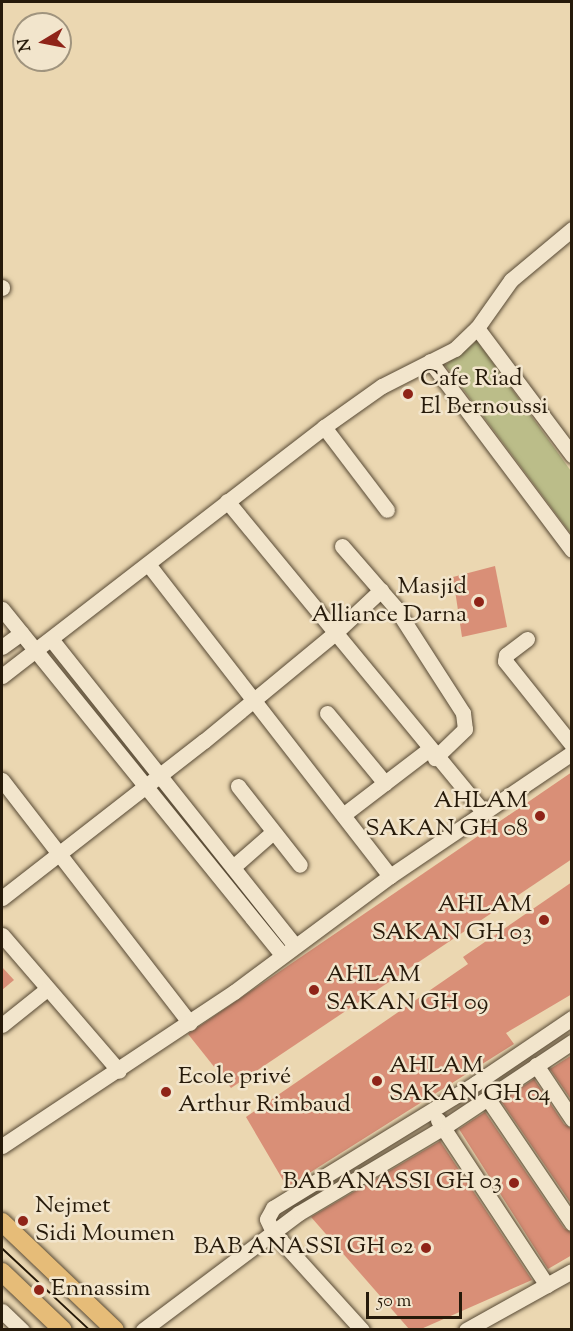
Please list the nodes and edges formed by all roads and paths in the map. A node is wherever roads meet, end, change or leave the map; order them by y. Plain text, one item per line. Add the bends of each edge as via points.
1 (572, 229) edge
2 (477, 328) junction
3 (430, 360) junction
4 (324, 428) junction
5 (572, 455) edge
6 (227, 501) junction
7 (387, 510) dead end
8 (342, 546) dead end
9 (572, 549) edge
10 (148, 564) junction
11 (381, 590) junction
12 (2, 609) edge
13 (21, 633) junction
14 (335, 633) junction
15 (51, 639) junction
16 (527, 639) dead end
17 (2, 647) edge
18 (35, 651) junction
19 (2, 676) edge
20 (253, 700) junction
21 (327, 713) dead end
22 (572, 745) edge
23 (572, 753) edge
24 (431, 754) junction
25 (160, 775) junction
26 (2, 780) edge
27 (385, 783) junction
28 (143, 786) junction
29 (238, 786) dead end
30 (483, 812) junction
31 (343, 815) junction
32 (273, 832) junction
33 (58, 853) junction
34 (300, 865) dead end
35 (233, 867) junction
36 (390, 876) junction
37 (2, 898) edge
38 (2, 935) edge
39 (295, 946) junction
40 (282, 955) junction
41 (47, 989) junction
42 (572, 1018) edge
43 (190, 1023) junction
44 (2, 1025) edge
45 (572, 1042) edge
46 (536, 1065) junction
47 (119, 1071) junction
48 (488, 1099) junction
49 (431, 1110) junction
50 (572, 1119) edge
51 (443, 1128) junction
52 (2, 1146) edge
53 (2, 1222) edge
54 (572, 1223) edge
55 (273, 1232) junction
56 (572, 1271) edge
57 (2, 1272) edge
58 (547, 1285) junction
59 (2, 1311) edge
60 (22, 1329) edge
61 (63, 1329) edge
62 (115, 1329) edge
63 (143, 1329) edge
64 (362, 1329) edge
65 (466, 1329) edge

1 - 2 street via 511,280
2 - 3 street via 455,348
2 - 5 street
3 - 4 street via 382,386
3 - 9 street
4 - 6 street
4 - 7 street
6 - 10 street
6 - 14 street
8 - 11 street
10 - 15 street
10 - 20 street
11 - 14 street
11 - 24 street via 466,721 465,729
12 - 13 street
13 - 17 street
13 - 18 street
14 - 20 street
14 - 24 street
15 - 18 street
15 - 25 street
16 - 22 street via 506,655 505,662
18 - 19 street
18 - 28 street
20 - 25 street
20 - 31 street
21 - 27 street
23 - 30 street
24 - 27 street
24 - 30 street
25 - 28 street
25 - 35 street
26 - 33 street
27 - 31 street
28 - 33 street
28 - 40 street
29 - 32 street
30 - 36 street
31 - 36 street
32 - 34 street
32 - 35 street
33 - 37 street
33 - 43 street
35 - 39 street
36 - 39 street
38 - 41 street
39 - 40 street
40 - 43 street
41 - 44 street
41 - 47 street
42 - 49 street
43 - 47 street
45 - 46 street
46 - 48 street
46 - 50 street
47 - 52 street
48 - 51 street
48 - 54 street
49 - 51 street
49 - 55 street via 284,1199 267,1219
51 - 55 street
51 - 58 street
53 - 62 main road
55 - 63 street
55 - 64 street
56 - 58 street
57 - 61 main road
58 - 65 street
59 - 60 street

